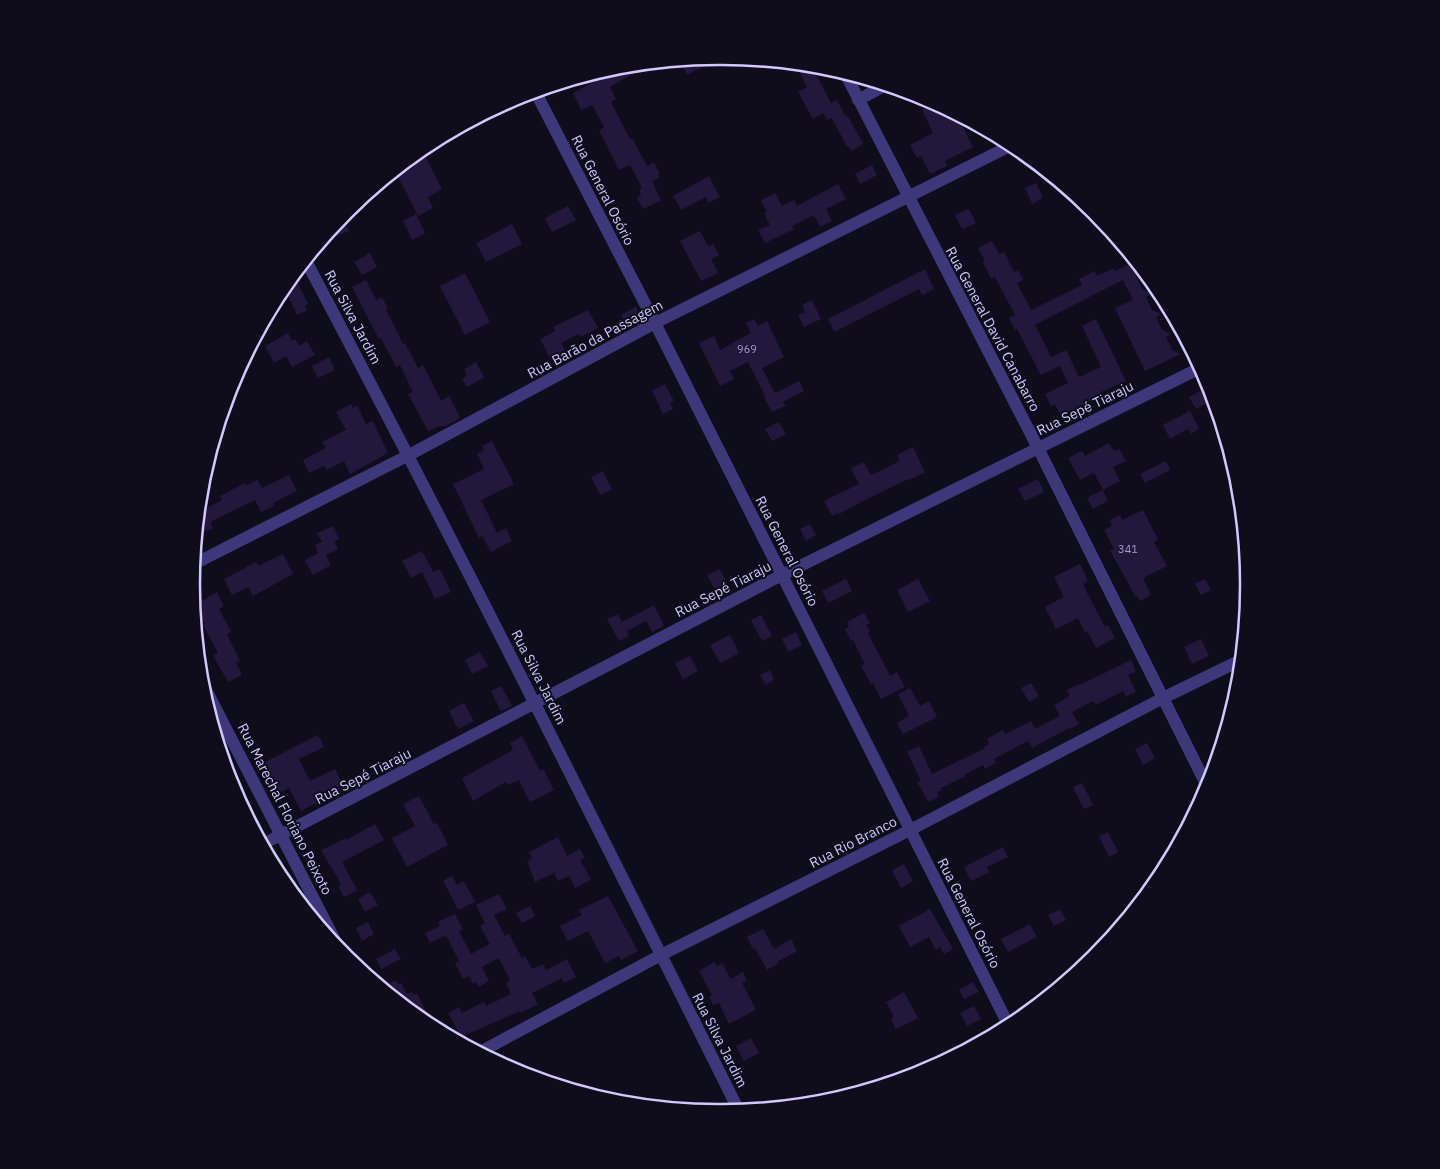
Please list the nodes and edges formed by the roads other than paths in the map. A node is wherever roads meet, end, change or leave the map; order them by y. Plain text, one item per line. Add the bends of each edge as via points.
1 (849, 82) edge
2 (878, 90) edge
3 (539, 98) edge
4 (858, 100) junction
5 (1003, 149) edge
6 (907, 196) junction
7 (309, 266) edge
8 (655, 323) junction
9 (1193, 371) edge
10 (1038, 448) junction
11 (409, 454) junction
12 (201, 560) edge
13 (782, 575) junction
14 (1233, 664) edge
15 (1163, 698) junction
16 (536, 704) junction
17 (215, 708) edge
18 (1202, 777) edge
19 (910, 830) junction
20 (281, 835) junction
21 (269, 841) edge
22 (329, 927) edge
23 (661, 955) junction
24 (1005, 1018) edge
25 (487, 1048) edge
26 (735, 1104) edge

1 - 4 street, Rua General David Canabarro
2 - 4 street
3 - 8 street, Rua General Osório
4 - 6 street, Rua General David Canabarro
5 - 6 street, Rua Barão da Passagem
6 - 8 street, Rua Barão da Passagem
6 - 10 street, Rua General David Canabarro
7 - 11 street, Rua Silva Jardim
8 - 11 street, Rua Barão da Passagem
8 - 13 street, Rua General Osório
9 - 10 street, Rua Sepé Tiaraju
10 - 13 street, Rua Sepé Tiaraju
10 - 15 street, Rua General David Canabarro
11 - 12 street, Rua Barão da Passagem
11 - 16 street, Rua Silva Jardim
13 - 16 street, Rua Sepé Tiaraju
13 - 19 street, Rua General Osório
14 - 15 street, Rua Rio Branco
15 - 18 street, Rua General David Canabarro
15 - 19 street, Rua Rio Branco
16 - 20 street, Rua Sepé Tiaraju
16 - 23 street, Rua Silva Jardim
17 - 20 street, Rua Marechal Floriano Peixoto
19 - 23 street, Rua Rio Branco
19 - 24 street, Rua General Osório
20 - 21 street, Rua Sepé Tiaraju
20 - 22 street, Rua Marechal Floriano Peixoto
23 - 25 street, Rua Rio Branco
23 - 26 street, Rua Silva Jardim

